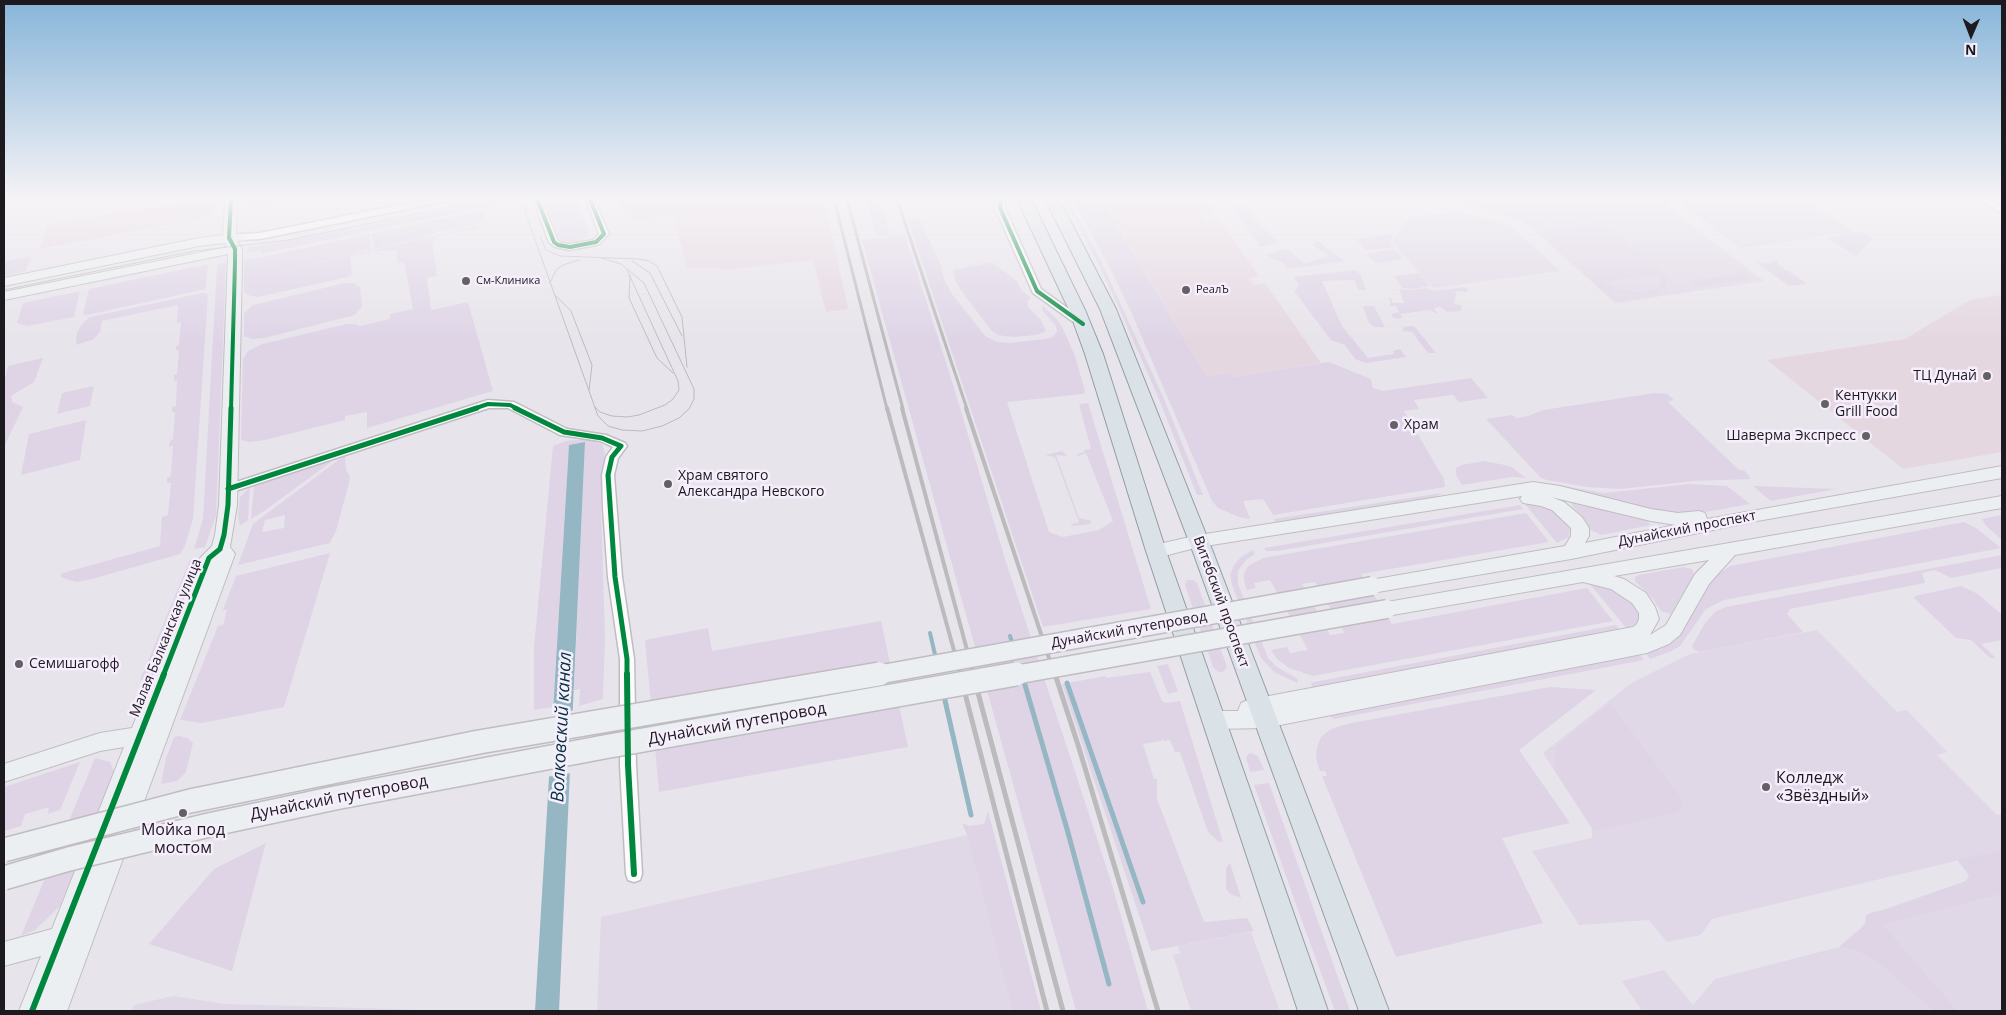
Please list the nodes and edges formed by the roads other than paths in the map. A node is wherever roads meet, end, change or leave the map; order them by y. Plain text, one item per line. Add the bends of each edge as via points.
1 (205, 246) edge
2 (212, 246) edge
3 (235, 246) edge
4 (1017, 246) edge
5 (1046, 246) edge
6 (1076, 246) edge
7 (4, 282) edge
8 (4, 296) edge
9 (1083, 324) junction
10 (2002, 472) edge
11 (228, 489) junction
12 (2002, 502) edge
13 (1757, 515) junction
14 (1201, 547) junction
15 (1730, 549) junction
16 (1156, 551) junction
17 (1571, 552) junction
18 (1579, 574) junction
19 (1372, 586) joint
20 (1387, 609) joint
21 (1262, 712) junction
22 (1212, 720) junction
23 (149, 734) junction
24 (4, 773) edge
25 (4, 850) edge
26 (634, 874) dead end
27 (4, 878) edge
28 (83, 933) junction
29 (59, 939) junction
30 (4, 954) edge
31 (32, 1011) edge
32 (54, 1011) edge
33 (1313, 1011) edge
34 (1374, 1011) edge

1 - 7 main road
2 - 8 main road
3 - 11 main road, Малая Балканская улица
4 - 9 street via 1037,291
5 - 9 main road
6 - 14 main road, Витебский проспект via 1108,309
9 - 16 main road
10 - 13 main road, Дунайский проспект
11 - 23 main road, Малая Балканская улица via 220,548 226,554 202,621
11 - 26 street via 488,404 510,405 564,432 602,438 621,446 612,457 608,475 609,508 627,659
12 - 15 main road, Дунайский проспект
13 - 14 main road via 1725,513 1678,519 1533,488
13 - 17 main road, Дунайский проспект
14 - 16 main road
14 - 17 main road via 1532,499 1558,506 1576,521 1580,534
14 - 21 main road, Витебский проспект
15 - 18 main road, Дунайский проспект
15 - 21 main road via 1702,579 1672,630 1655,643
16 - 22 main road
17 - 19 main road, Дунайский проспект
18 - 20 main road, Дунайский проспект
18 - 21 main road via 1609,581 1633,593 1648,612 1645,629 1638,634
19 - 25 main road, Дунайский путепровод, bridge via 469,744 190,801
20 - 27 main road, Дунайский путепровод, bridge via 335,798 209,825
21 - 22 main road
21 - 34 main road, Витебский проспект
22 - 33 main road
23 - 24 main road via 100,742
23 - 28 main road, Малая Балканская улица
23 - 29 main road, Малая Балканская улица
28 - 29 main road
28 - 32 main road, Малая Балканская улица
29 - 30 main road
29 - 31 main road, Малая Балканская улица

